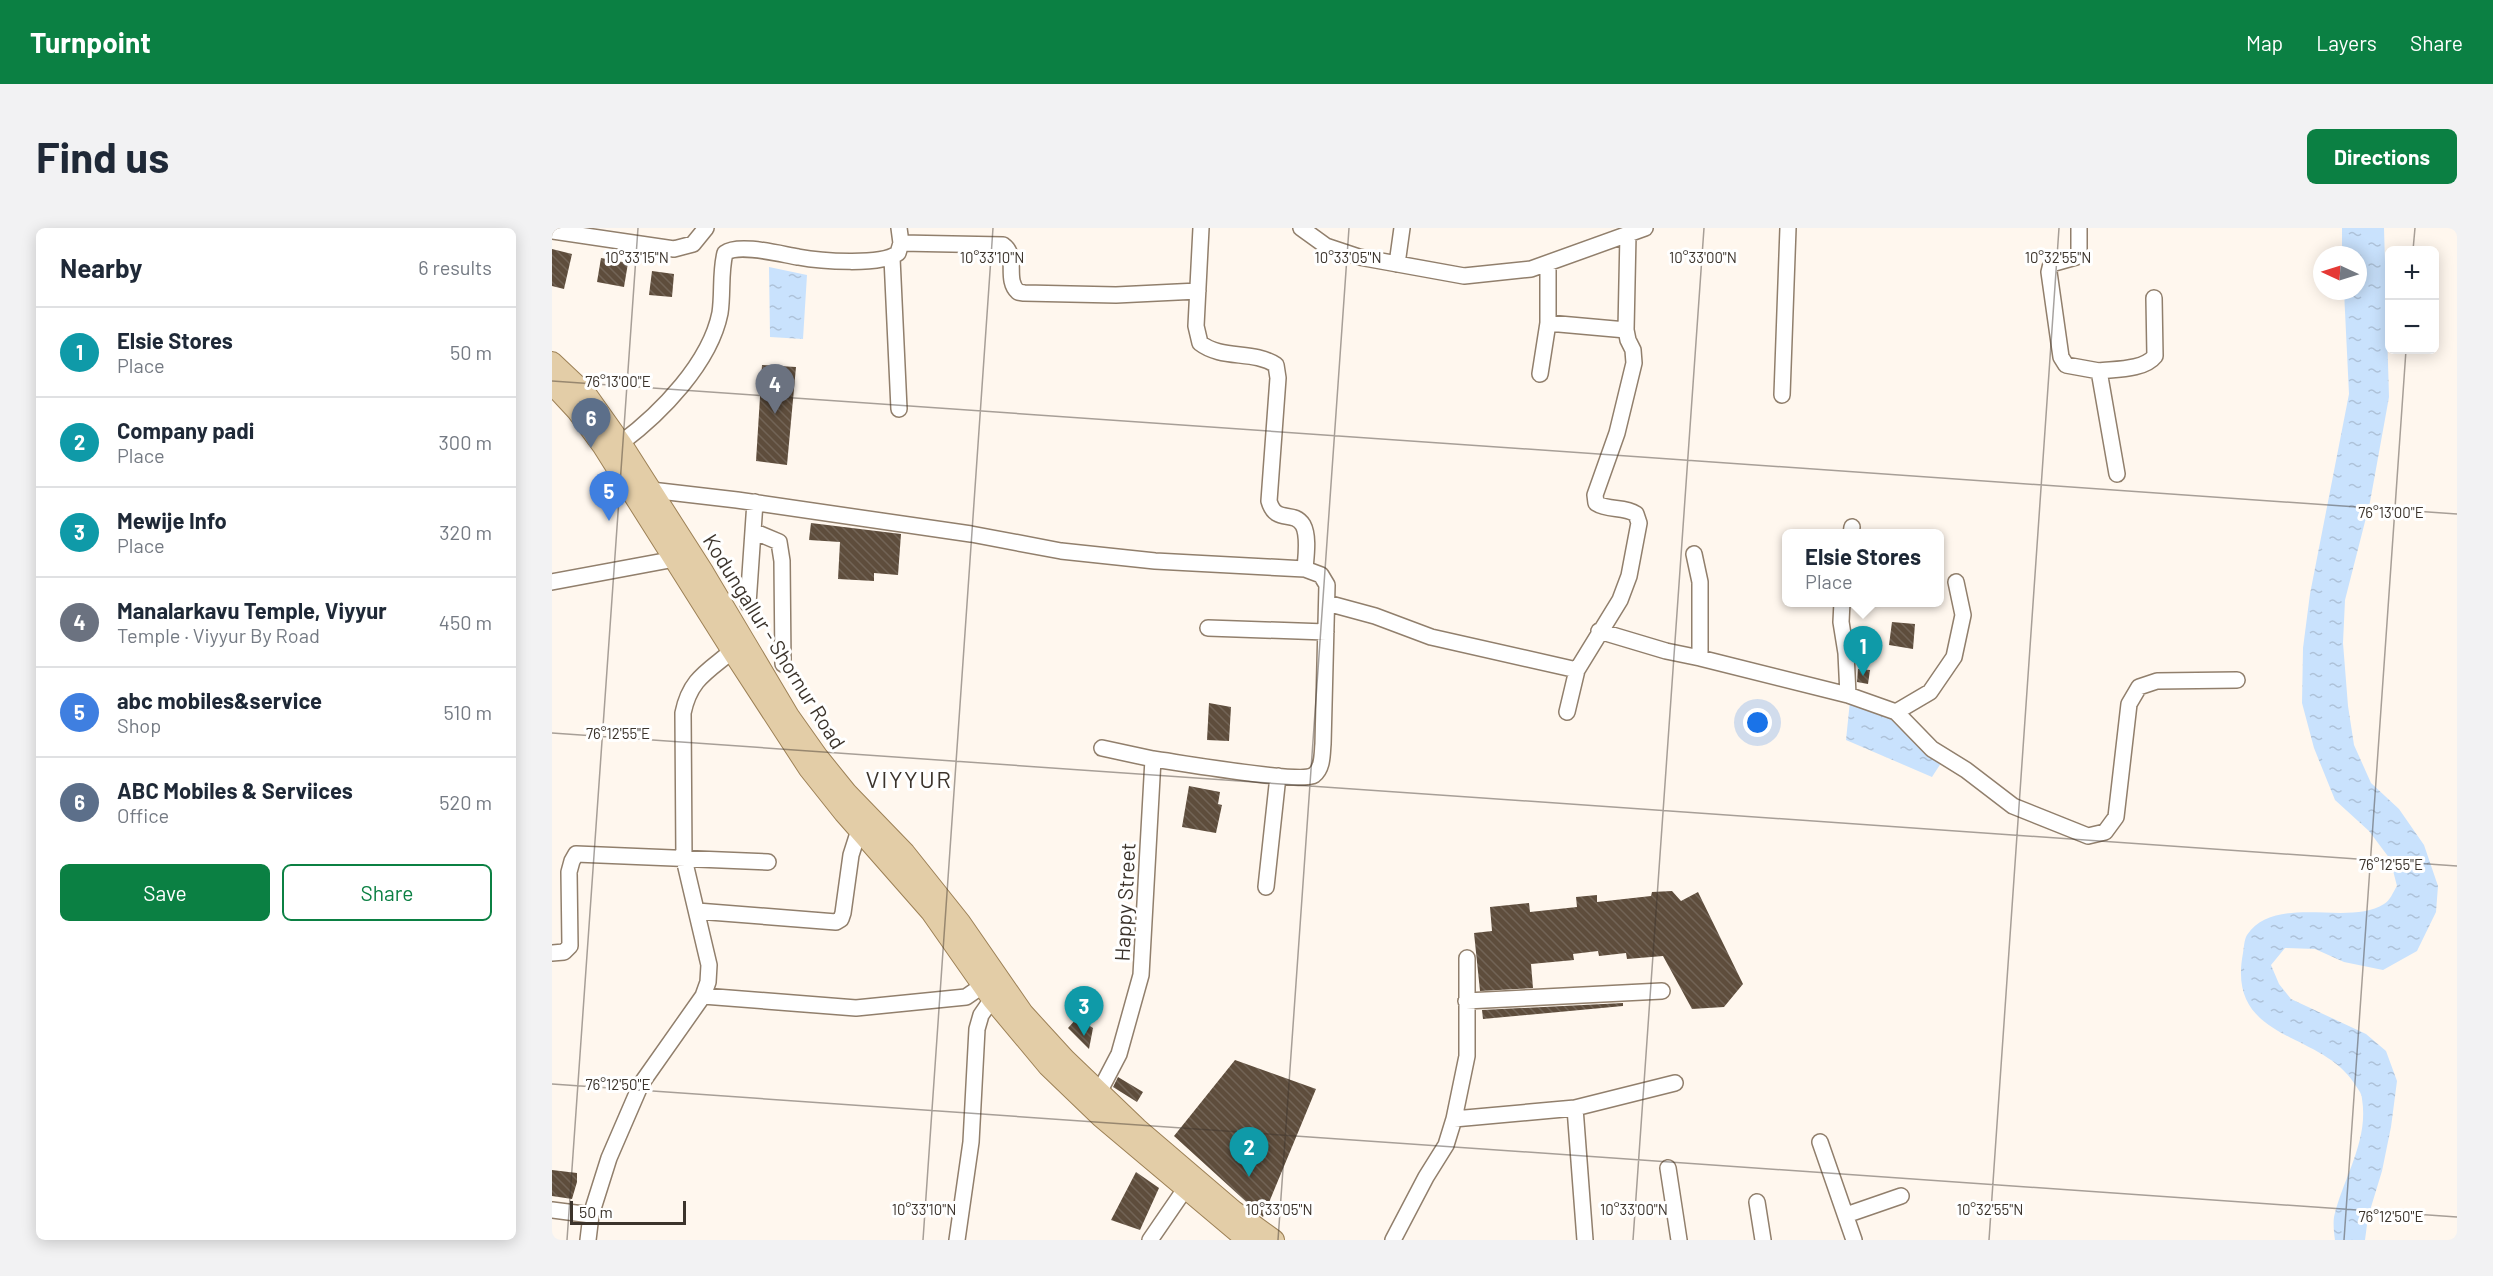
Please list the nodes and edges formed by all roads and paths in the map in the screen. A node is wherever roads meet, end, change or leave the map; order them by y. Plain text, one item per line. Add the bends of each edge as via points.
1 (706, 228) edge
2 (1201, 228) edge
3 (1301, 228) edge
4 (1402, 228) edge
5 (1645, 228) edge
6 (1788, 228) edge
7 (2079, 228) edge
8 (552, 231) edge
9 (581, 232) edge
10 (1628, 234) junction
11 (900, 236) edge
12 (892, 258) junction
13 (1548, 263) junction
14 (1397, 264) junction
15 (1198, 291) junction
16 (2154, 298) dead end
17 (1548, 323) junction
18 (1626, 330) junction
19 (552, 362) edge
20 (2099, 371) junction
21 (1540, 374) dead end
22 (552, 384) edge
23 (1782, 395) dead end
24 (899, 409) dead end
25 (621, 443) junction
26 (629, 472) junction
27 (2117, 474) dead end
28 (651, 490) junction
29 (755, 502) junction
30 (753, 531) junction
31 (1694, 554) dead end
32 (675, 559) junction
33 (1305, 569) junction
34 (552, 582) edge
35 (1956, 582) dead end
36 (1327, 603) junction
37 (748, 604) dead end
38 (1842, 607) edge
39 (1208, 628) dead end
40 (1599, 631) junction
41 (1326, 632) junction
42 (732, 651) junction
43 (1700, 658) junction
44 (783, 664) dead end
45 (1577, 670) junction
46 (2237, 680) dead end
47 (1848, 695) junction
48 (1567, 712) dead end
49 (1896, 712) junction
50 (1102, 748) dead end
51 (1153, 759) junction
52 (1278, 776) junction
53 (859, 830) junction
54 (684, 859) junction
55 (768, 862) dead end
56 (1266, 887) dead end
57 (697, 911) junction
58 (552, 953) edge
59 (1467, 958) dead end
60 (1662, 991) dead end
61 (987, 992) junction
62 (704, 996) junction
63 (1466, 1001) junction
64 (1675, 1083) dead end
65 (1095, 1099) junction
66 (1575, 1108) junction
67 (1454, 1119) junction
68 (1820, 1142) dead end
69 (1668, 1168) dead end
70 (1185, 1189) junction
71 (1901, 1196) dead end
72 (1757, 1202) dead end
73 (552, 1210) edge
74 (591, 1215) junction
75 (1846, 1215) junction
76 (588, 1240) edge
77 (957, 1240) edge
78 (1150, 1240) edge
79 (1247, 1240) edge
80 (1274, 1240) edge
81 (1393, 1240) edge
82 (1585, 1240) edge
83 (1679, 1240) edge
84 (1763, 1240) edge
85 (1854, 1240) edge

1 - 9 street via 693,244 674,249
2 - 15 street
3 - 14 street via 1326,246
4 - 14 street
5 - 10 street
6 - 23 street
7 - 20 street via 2079,254 2051,264 2049,272 2061,357 2066,365
8 - 9 street
10 - 13 street
10 - 18 street
11 - 12 street via 898,253
11 - 15 street via 1004,245 1010,252 1012,284 1018,292 1116,296
12 - 24 street
12 - 25 street via 801,258 735,249 725,253 720,313 711,341 692,374 642,427
13 - 14 street via 1531,269 1464,276
13 - 17 street
15 - 33 street via 1196,326 1200,343 1210,351 1266,359 1276,365 1269,501 1272,512 1297,519 1303,525
16 - 20 street via 2155,356 2142,365
17 - 18 street
17 - 21 street
18 - 40 street via 1634,363 1617,433 1595,495 1596,503 1602,507 1630,510 1639,523 1629,576 1620,600
19 - 25 main road, Kodungallur - Shornur Road via 587,395
20 - 27 street
22 - 26 main road, Kodungallur - Shornur Road
25 - 26 main road, Kodungallur - Shornur Road
26 - 28 main road, Kodungallur - Shornur Road
26 - 32 main road, Kodungallur - Shornur Road
28 - 29 street
28 - 65 main road, Kodungallur - Shornur Road via 818,757 905,853 960,922 1023,1013
29 - 30 street
29 - 33 street via 1061,551 1155,561
30 - 37 street
30 - 44 street via 779,542
31 - 43 street via 1700,582
32 - 34 street
32 - 42 main road, Kodungallur - Shornur Road
33 - 36 street via 1321,575 1327,585
35 - 49 street via 1963,615 1954,657 1930,692
36 - 41 street
36 - 45 street via 1431,637
38 - 47 street
39 - 41 street
40 - 43 street
40 - 45 street
41 - 52 street via 1320,767 1303,778
42 - 53 main road, Kodungallur - Shornur Road via 809,769
42 - 54 street via 694,682 683,713
43 - 47 street
45 - 48 street
46 - 49 street via 2157,681 2139,687 2128,704 2116,817 2105,832 2088,836 2013,806 1932,749
47 - 49 street
50 - 51 street
51 - 52 street
51 - 65 street, Happy Street via 1142,975 1119,1054
52 - 56 street
53 - 57 street via 851,855 843,913 836,922
53 - 61 main road, Kodungallur - Shornur Road via 931,912
54 - 55 street
54 - 57 street
54 - 58 street via 576,854 569,872 570,946
57 - 62 street via 708,965
59 - 63 street
60 - 63 street
61 - 62 street via 856,1008
61 - 65 main road, Kodungallur - Shornur Road via 1048,1066
61 - 77 street via 977,1029 971,1142
62 - 74 street via 640,1084 609,1158
63 - 67 street via 1467,1056
64 - 66 street
65 - 70 main road, Kodungallur - Shornur Road
65 - 80 main road, Kodungallur - Shornur Road via 1137,1128
66 - 67 street
66 - 82 street
67 - 81 street via 1446,1145
68 - 75 street
69 - 83 street
70 - 78 street
70 - 79 main road, Kodungallur - Shornur Road
71 - 75 street
72 - 84 street
73 - 74 street
74 - 76 street
75 - 85 street

